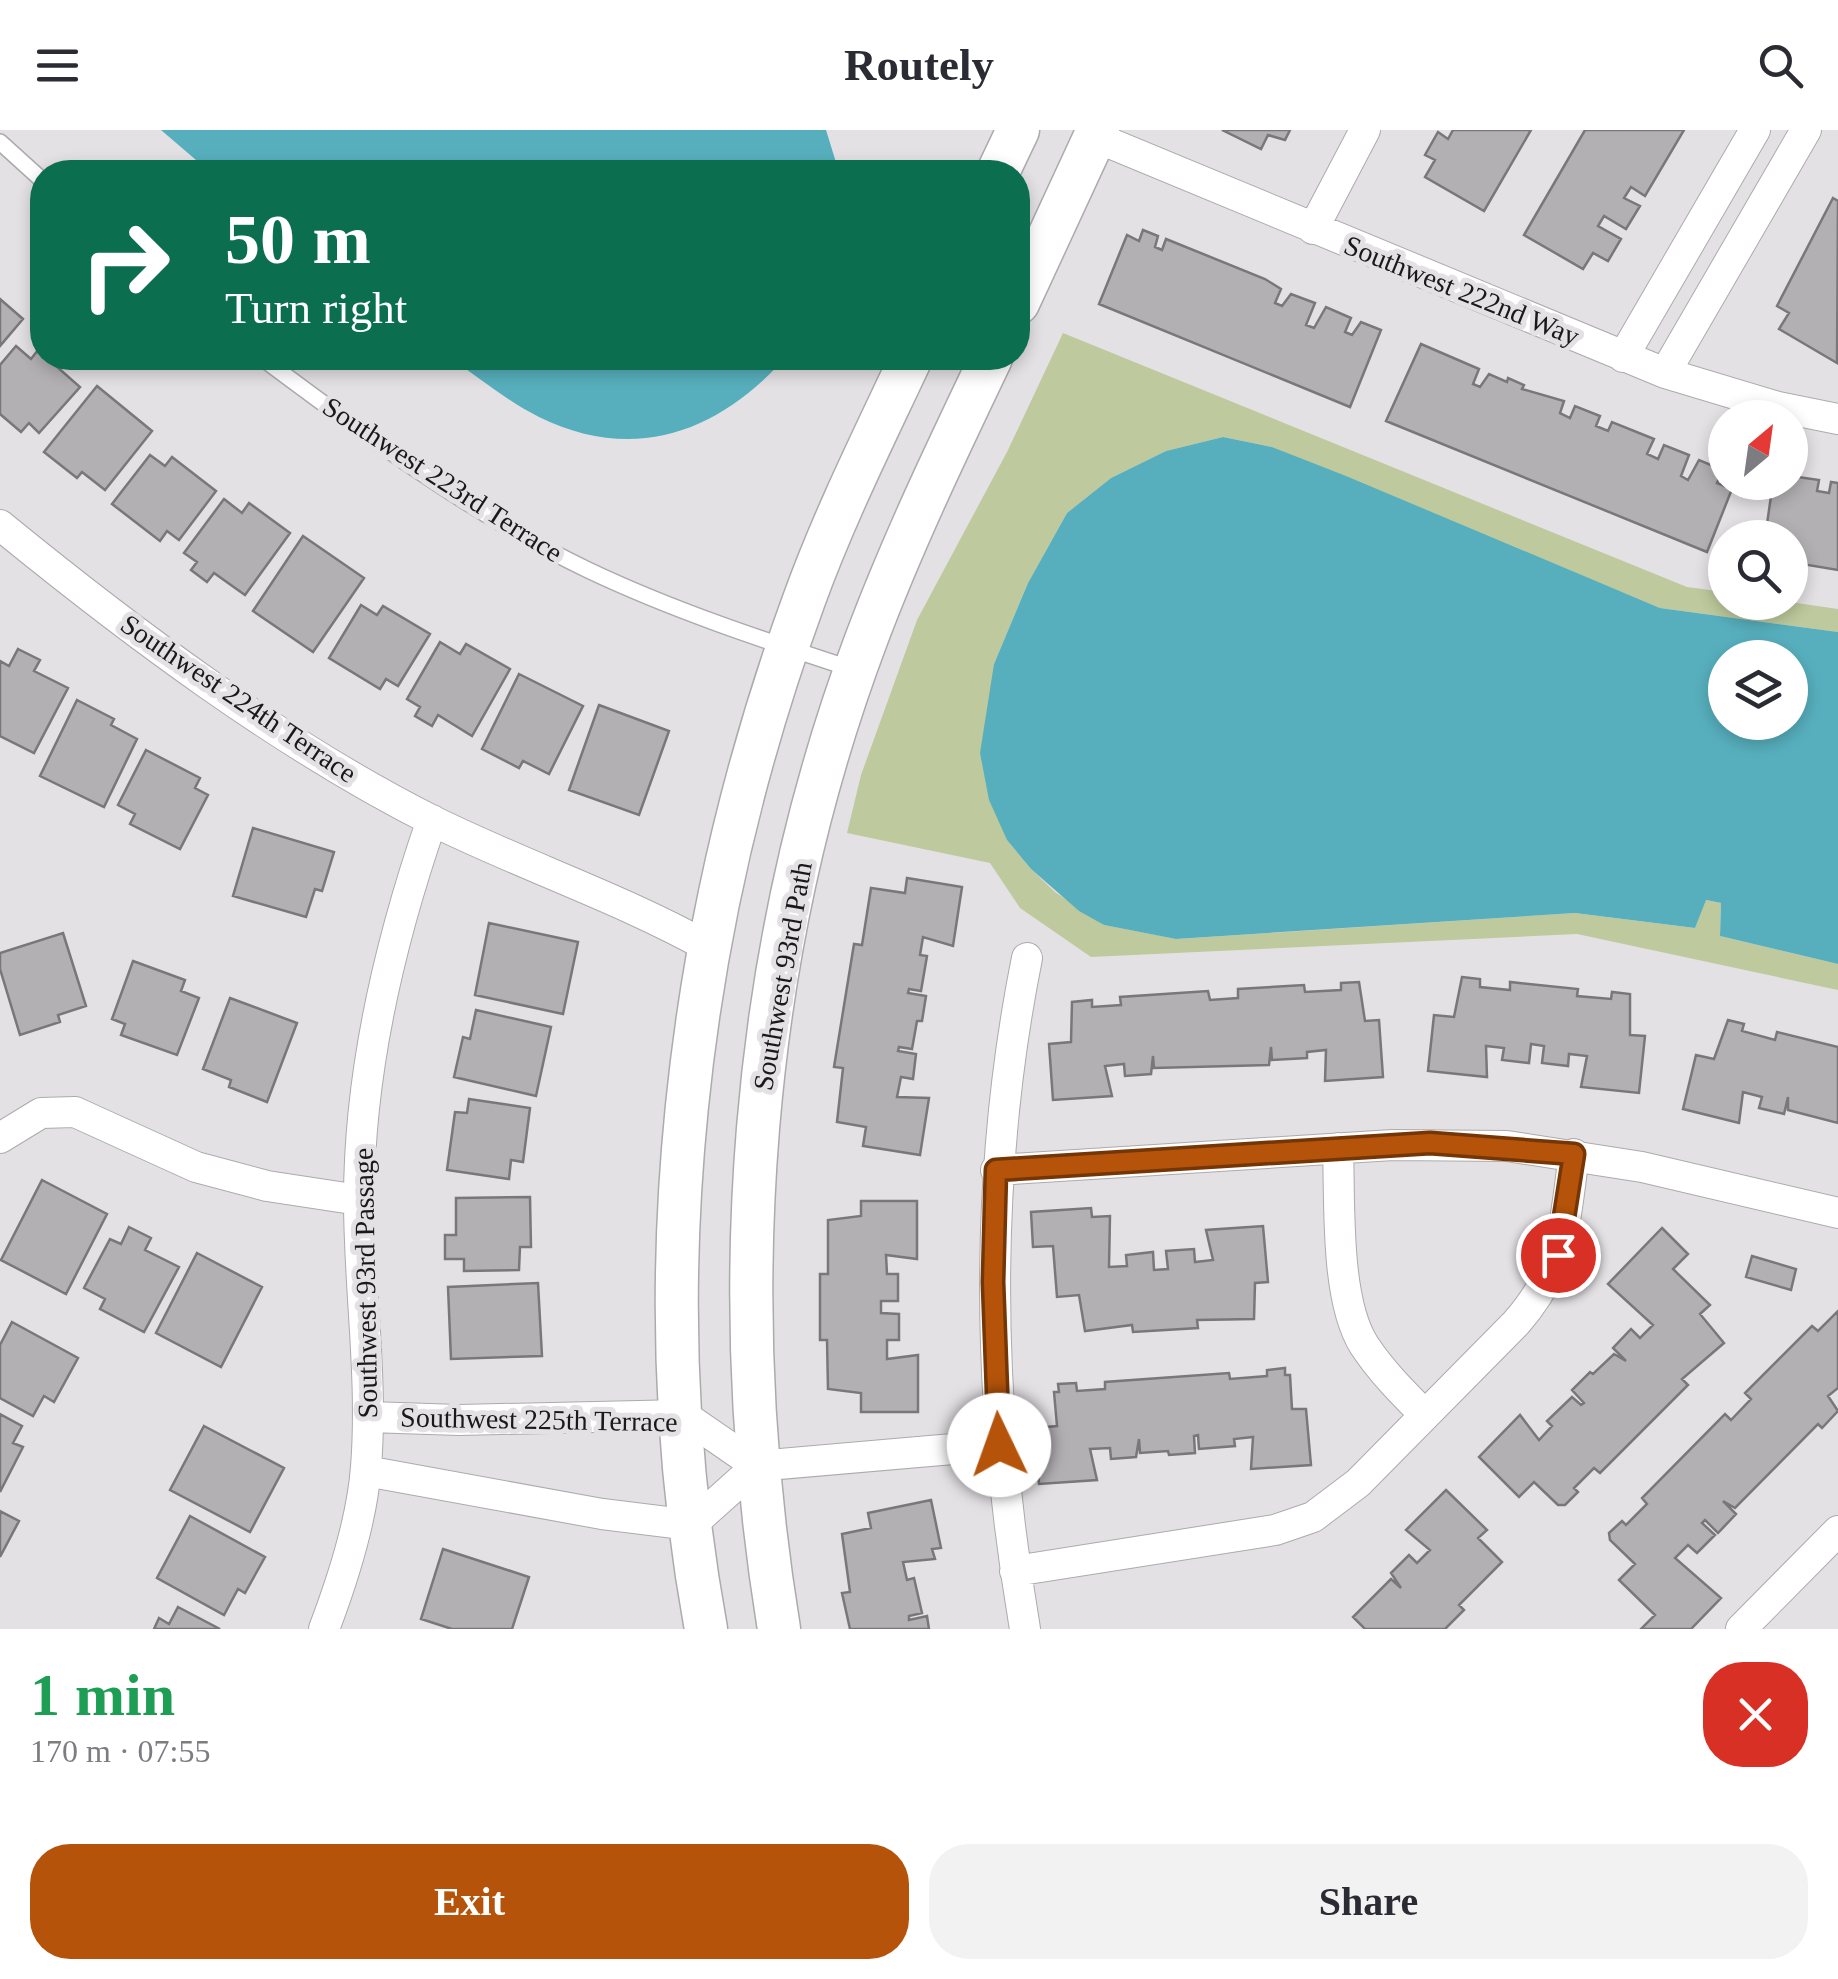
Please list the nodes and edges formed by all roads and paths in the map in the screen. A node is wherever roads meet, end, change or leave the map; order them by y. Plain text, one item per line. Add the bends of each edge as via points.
1 (1018, 130) edge
2 (1366, 130) edge
3 (1755, 130) edge
4 (1806, 130) edge
5 (1096, 133) edge
6 (0, 142) edge
7 (1004, 160) edge
8 (30, 169) edge
9 (1314, 230) junction
10 (1030, 277) edge
11 (1622, 357) junction
12 (278, 370) edge
13 (906, 370) edge
14 (986, 370) edge
15 (1665, 373) junction
16 (1838, 419) edge
17 (0, 525) edge
18 (787, 648) junction
19 (856, 670) junction
20 (432, 820) junction
21 (710, 948) junction
22 (1028, 958) dead end
23 (0, 1138) edge
24 (1338, 1148) junction
25 (1574, 1154) junction
26 (996, 1170) junction
27 (359, 1200) junction
28 (1838, 1213) edge
29 (683, 1415) junction
30 (1424, 1415) junction
31 (368, 1417) junction
32 (999, 1445) junction
33 (757, 1466) junction
34 (366, 1472) junction
35 (691, 1525) junction
36 (1838, 1530) edge
37 (1015, 1571) junction
38 (324, 1629) edge
39 (706, 1629) edge
40 (779, 1629) edge
41 (1025, 1629) edge
42 (1740, 1629) edge

1 - 7 street
2 - 9 street
3 - 11 street
4 - 15 street
5 - 9 street, Southwest 222nd Way
5 - 10 street
6 - 8 lane
9 - 11 street, Southwest 222nd Way
11 - 15 street, Southwest 222nd Way
12 - 18 lane, Southwest 223rd Terrace via 383,446 555,553
13 - 18 street via 830,534
14 - 19 street, Southwest 93rd Path via 891,576
15 - 16 street, Southwest 222nd Way
17 - 20 street, Southwest 224th Terrace via 309,751
18 - 19 lane, Southwest 223rd Terrace
18 - 21 street via 734,827
19 - 33 street, Southwest 93rd Path via 806,837 768,1038 751,1242
20 - 21 street, Southwest 224th Terrace
20 - 27 street, Southwest 93rd Passage via 380,1001
21 - 29 street via 682,1165
22 - 26 street
23 - 27 street via 41,1113 90,1116 206,1170
24 - 25 street via 1430,1143
24 - 26 street
24 - 30 street via 1354,1321 1372,1356
25 - 28 street
25 - 30 street via 1558,1255 1543,1290
26 - 32 street
27 - 31 street, Southwest 93rd Passage
29 - 31 street, Southwest 225th Terrace
29 - 33 street, Southwest 225th Terrace
29 - 35 street
30 - 37 street via 1346,1494 1296,1524
31 - 34 street, Southwest 93rd Passage
32 - 33 street
32 - 37 street
33 - 35 street
33 - 40 street, Southwest 93rd Path
34 - 35 street
34 - 38 street, Southwest 93rd Passage
35 - 39 street
36 - 42 street
37 - 41 street

